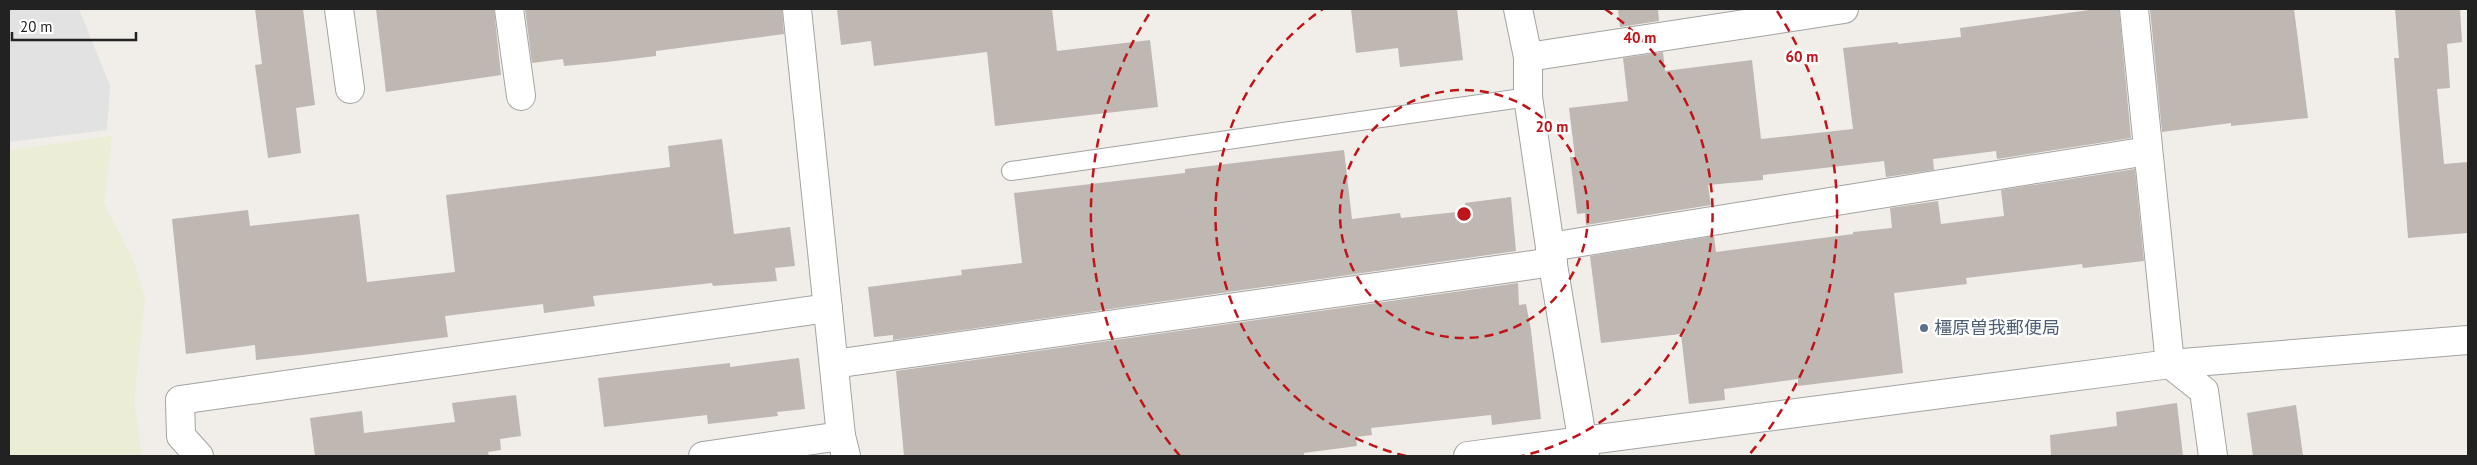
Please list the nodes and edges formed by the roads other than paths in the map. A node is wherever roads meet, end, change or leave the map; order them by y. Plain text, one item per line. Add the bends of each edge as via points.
1 (338, 9) edge
2 (509, 9) edge
3 (797, 9) edge
4 (1518, 9) edge
5 (1844, 9) edge
6 (2134, 9) edge
7 (1528, 57) junction
8 (350, 89) dead end
9 (521, 96) dead end
10 (1528, 97) junction
11 (2148, 151) junction
12 (1011, 171) dead end
13 (1552, 255) junction
14 (828, 308) junction
15 (2468, 340) edge
16 (834, 364) junction
17 (2170, 364) junction
18 (844, 446) edge
19 (1584, 449) edge
20 (199, 456) edge
21 (702, 456) edge
22 (1468, 456) edge
23 (2213, 456) edge

1 - 8 street
2 - 9 street
3 - 14 street
4 - 7 street
5 - 7 street
6 - 11 street
7 - 10 street
10 - 12 lane
10 - 13 street
11 - 13 street
11 - 17 street
13 - 16 street
13 - 19 street
14 - 16 street
14 - 20 street via 180,400 180,436
15 - 17 street
16 - 18 street
17 - 19 street
17 - 23 street via 2204,391
18 - 21 street
19 - 22 street

